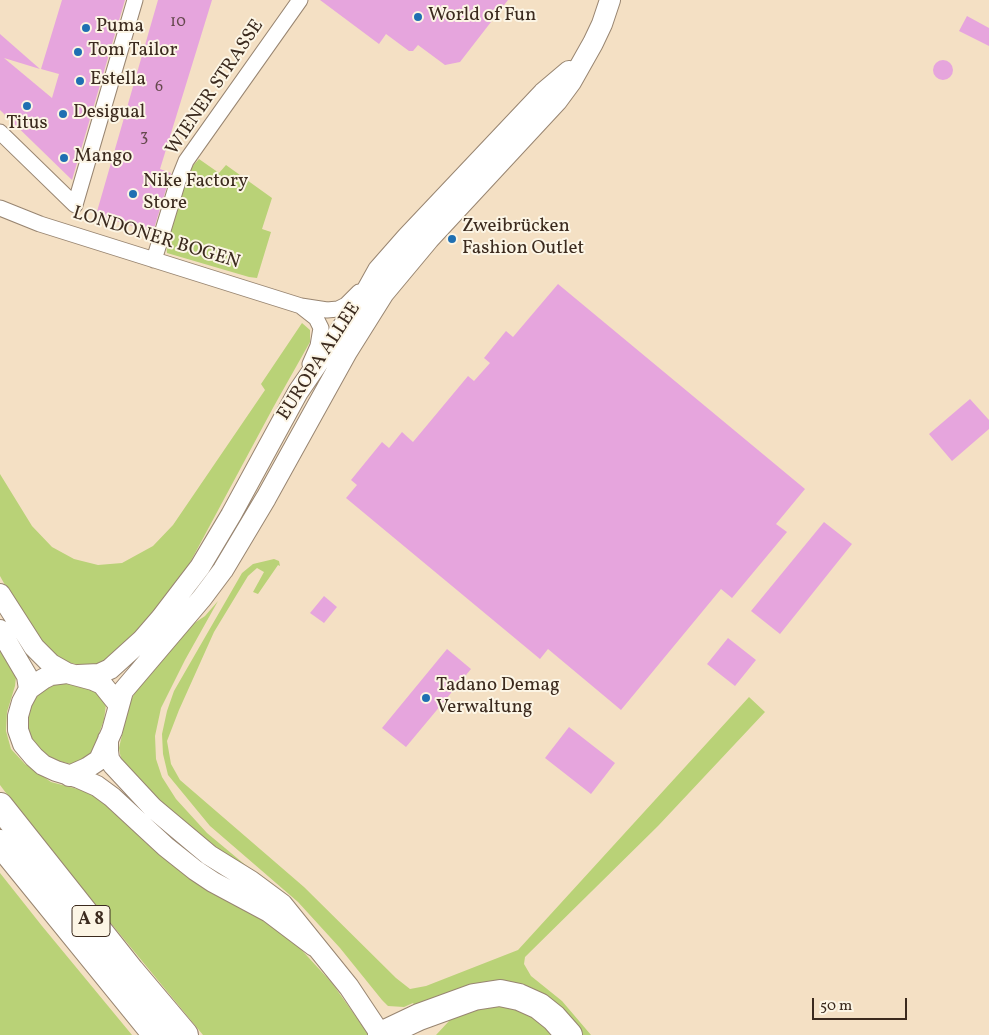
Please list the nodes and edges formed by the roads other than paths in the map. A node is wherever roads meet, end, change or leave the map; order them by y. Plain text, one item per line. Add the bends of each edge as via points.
1 (136, 0) edge
2 (300, 0) edge
3 (610, 0) edge
4 (585, 56) junction
5 (0, 132) edge
6 (0, 208) edge
7 (154, 260) junction
8 (378, 270) junction
9 (301, 306) junction
10 (298, 392) junction
11 (0, 594) edge
12 (0, 630) edge
13 (72, 674) junction
14 (29, 690) junction
15 (118, 704) junction
16 (108, 739) junction
17 (69, 776) junction
18 (0, 806) edge
19 (0, 843) edge
20 (314, 946) junction
21 (465, 1001) junction
22 (424, 1034) edge
23 (156, 1035) edge
24 (185, 1035) edge
25 (381, 1035) edge
26 (569, 1035) edge

1 - 5 street, LONDONER BOGEN via 75,205
2 - 7 street, WIENER STRASSE via 186,162
3 - 4 main road, EUROPA ALLEE
4 - 8 main road, EUROPA ALLEE via 543,93
4 - 15 main road, EUROPA ALLEE via 557,101 428,239 384,293 346,352 223,570 128,684
6 - 7 street, LONDONER BOGEN
7 - 9 street, LONDONER BOGEN
8 - 9 street, LONDONER BOGEN via 342,308 327,310
8 - 10 main road, EUROPA ALLEE
9 - 10 street, LONDONER BOGEN via 318,321 320,332 318,346
10 - 13 main road, EUROPA ALLEE via 231,515 182,592 117,664 99,674
11 - 13 main road via 39,652 51,664
12 - 14 main road via 27,676
13 - 14 main road via 51,675
13 - 15 main road via 102,684
14 - 17 main road via 18,716 23,744 44,765
15 - 16 main road
16 - 17 main road via 99,760
16 - 20 main road via 109,759 143,798 209,856 271,895
17 - 20 main road via 97,786 199,873 269,912
18 - 24 highway, A 8
19 - 23 highway, A 8
20 - 25 main road via 349,987
21 - 22 highway
21 - 25 highway
21 - 26 highway via 491,994 519,997 545,1010

